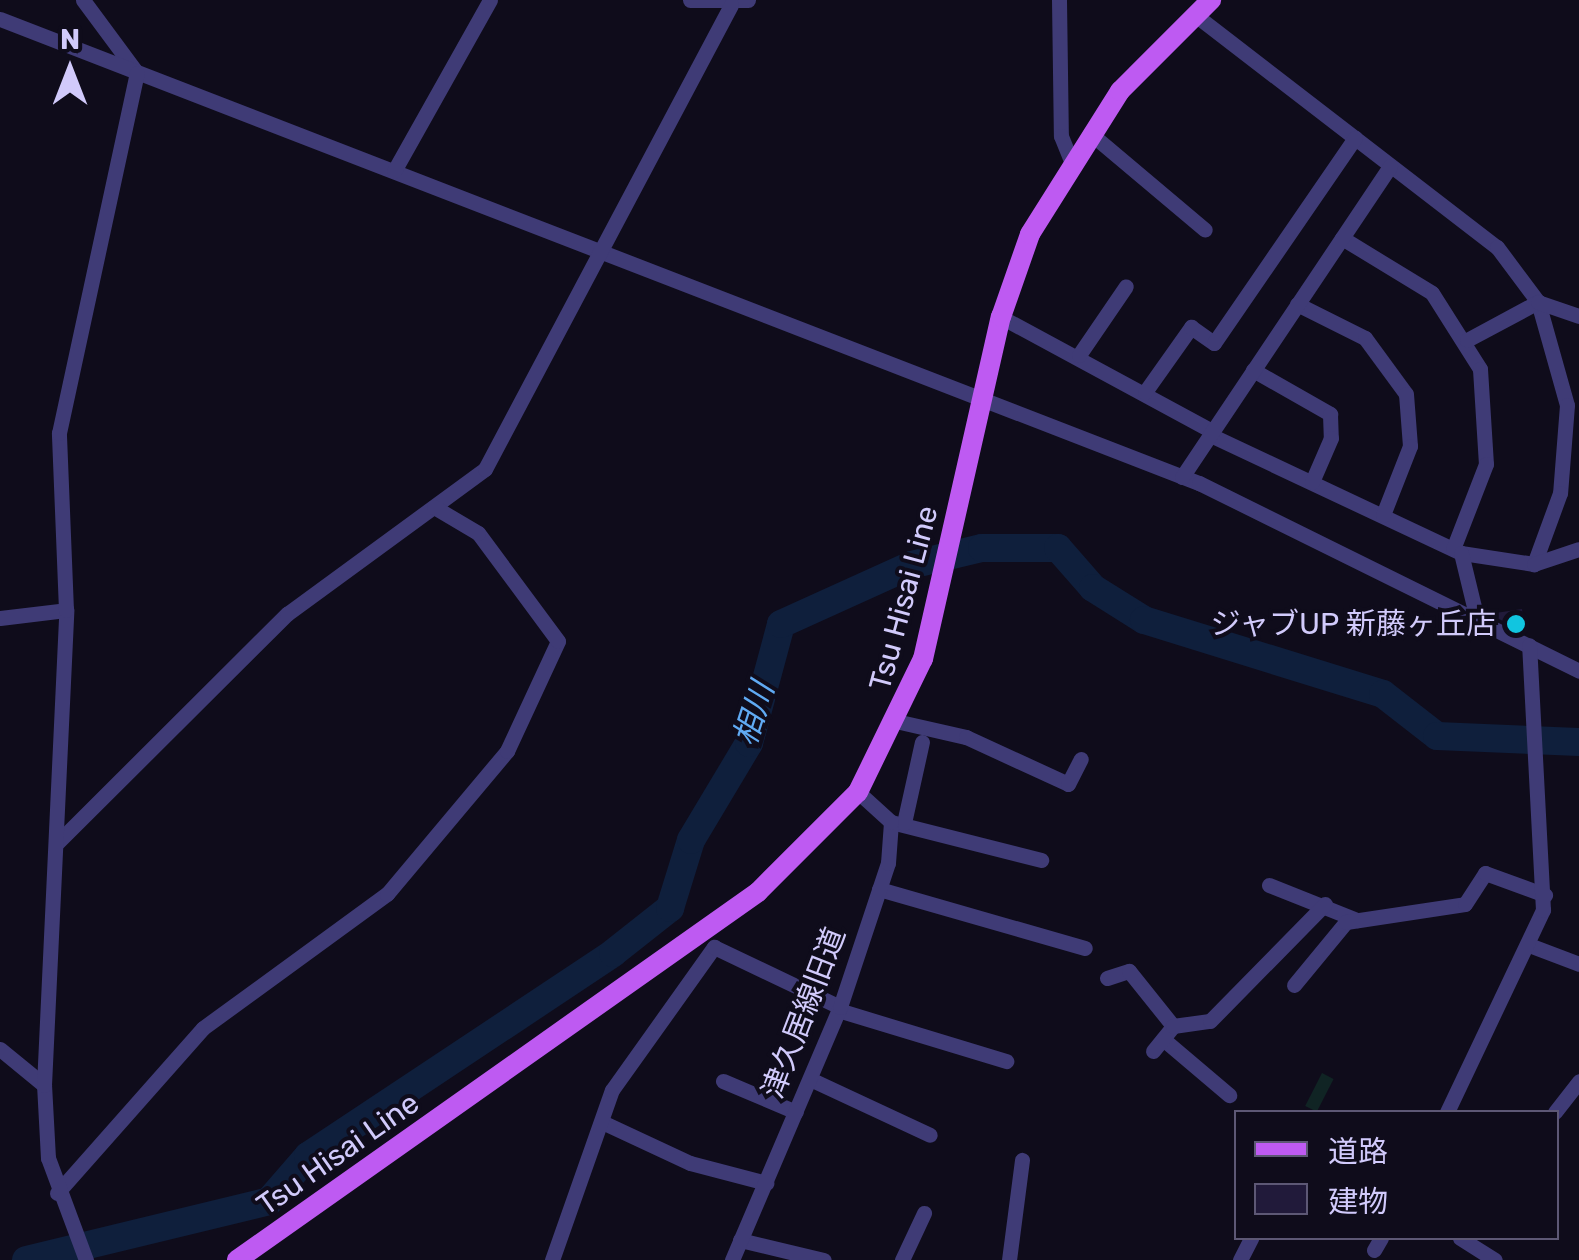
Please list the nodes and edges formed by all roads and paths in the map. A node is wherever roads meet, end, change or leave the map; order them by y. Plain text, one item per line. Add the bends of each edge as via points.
1 (83, 0) edge
2 (490, 0) edge
3 (690, 0) edge
4 (1058, 0) edge
5 (1211, 0) edge
6 (740, 2) edge
7 (1194, 14) junction
8 (0, 19) edge
9 (137, 73) junction
10 (1090, 133) junction
11 (1354, 138) junction
12 (1073, 165) junction
13 (1390, 166) junction
14 (394, 172) junction
15 (1205, 230) dead end
16 (1342, 238) junction
17 (597, 252) junction
18 (1126, 286) dead end
19 (1538, 302) junction
20 (1297, 304) junction
21 (1579, 316) edge
22 (1001, 317) junction
23 (1467, 340) junction
24 (1079, 355) junction
25 (1254, 370) junction
26 (1144, 392) junction
27 (985, 402) junction
28 (1211, 433) junction
29 (1182, 477) junction
30 (1312, 482) junction
31 (434, 508) junction
32 (1383, 515) junction
33 (1579, 549) edge
34 (1457, 551) junction
35 (1534, 564) junction
36 (66, 610) junction
37 (0, 618) edge
38 (1477, 619) junction
39 (1528, 645) junction
40 (1579, 670) edge
41 (900, 722) junction
42 (922, 742) dead end
43 (1081, 759) dead end
44 (858, 792) junction
45 (897, 822) junction
46 (57, 842) junction
47 (1041, 860) dead end
48 (1269, 885) dead end
49 (879, 889) junction
50 (1544, 895) junction
51 (1325, 904) junction
52 (1357, 920) junction
53 (708, 939) junction
54 (1529, 944) junction
55 (1084, 948) dead end
56 (1579, 964) edge
57 (1107, 978) dead end
58 (1294, 985) dead end
59 (839, 1008) junction
60 (1163, 1038) junction
61 (0, 1049) edge
62 (1006, 1061) dead end
63 (810, 1079) junction
64 (723, 1081) dead end
65 (1579, 1081) edge
66 (44, 1084) junction
67 (1229, 1094) dead end
68 (1448, 1110) edge
69 (1557, 1110) edge
70 (796, 1112) junction
71 (602, 1122) junction
72 (930, 1135) dead end
73 (1022, 1160) dead end
74 (766, 1184) junction
75 (57, 1193) junction
76 (924, 1213) dead end
77 (740, 1240) junction
78 (1464, 1240) edge
79 (1496, 1257) edge
80 (86, 1260) edge
81 (237, 1260) edge
82 (552, 1260) edge
83 (732, 1260) edge
84 (824, 1260) edge
85 (902, 1260) edge
86 (1009, 1260) edge

1 - 9 street
2 - 14 street
3 - 6 street
4 - 12 street via 1061,136
5 - 7 main road, Tsu Hisai Line
6 - 17 street
7 - 10 main road, Tsu Hisai Line
7 - 11 street
8 - 9 street
9 - 14 street
9 - 36 street via 58,433
10 - 12 main road, Tsu Hisai Line
10 - 15 street
11 - 13 street
11 - 26 street via 1214,343 1191,326
12 - 22 main road, Tsu Hisai Line via 1030,234
13 - 16 street
13 - 19 street via 1498,247
14 - 17 street
16 - 20 street
16 - 23 street via 1413,276
17 - 27 street
17 - 31 street via 494,458
18 - 24 street
19 - 21 street
19 - 23 street
19 - 35 street via 1564,380 1568,443
20 - 25 street
20 - 32 street via 1365,338 1406,394 1410,446
22 - 24 street
22 - 27 main road, Tsu Hisai Line
23 - 34 street via 1483,378 1488,441
24 - 26 street
25 - 28 street
25 - 30 street via 1330,414 1331,438
26 - 28 street
27 - 29 street
27 - 41 main road, Tsu Hisai Line
28 - 29 street
28 - 30 street
29 - 38 street
30 - 32 street
31 - 46 street via 287,614
31 - 75 street via 478,533 558,641 507,751 388,894 203,1028
32 - 34 street
33 - 35 street
34 - 35 street
34 - 38 street
36 - 37 street
36 - 46 street
38 - 39 street
39 - 40 street
39 - 50 street
41 - 43 street via 966,737 1068,784
41 - 44 main road, Tsu Hisai Line
42 - 45 street, 津久居線旧道
44 - 45 street
44 - 53 main road, Tsu Hisai Line via 800,857
45 - 47 street
45 - 49 street, 津久居線旧道
46 - 66 street
48 - 51 street
49 - 55 street
49 - 59 street, 津久居線旧道
50 - 52 street via 1485,873 1464,904
50 - 54 street
51 - 52 street
51 - 60 street via 1210,1021
52 - 58 street
53 - 59 street
53 - 71 street via 630,1060
53 - 81 main road, Tsu Hisai Line
54 - 56 street
54 - 68 street
57 - 60 street via 1129,970
59 - 62 street
59 - 63 street, 津久居線旧道
60 - 67 street
61 - 66 street
63 - 70 street, 津久居線旧道
63 - 72 street
64 - 70 street
65 - 69 street
66 - 75 street
70 - 74 street, 津久居線旧道
71 - 74 street
71 - 82 street
73 - 86 street
74 - 77 street, 津久居線旧道
75 - 80 street
76 - 85 street
77 - 83 street, 津久居線旧道
77 - 84 street
78 - 79 street

